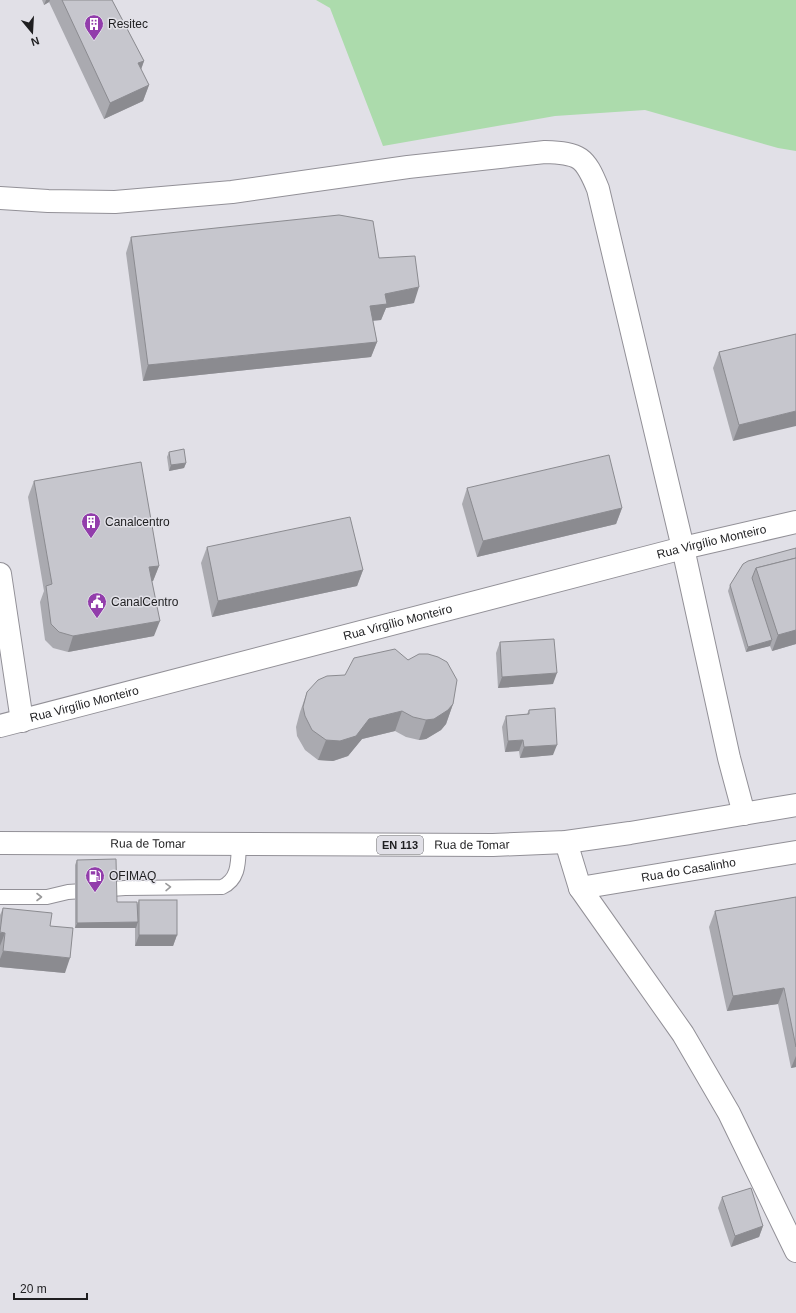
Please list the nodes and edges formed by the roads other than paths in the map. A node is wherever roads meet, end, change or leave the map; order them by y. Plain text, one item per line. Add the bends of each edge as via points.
1 (0, 198) edge
2 (796, 522) edge
3 (683, 548) junction
4 (0, 574) edge
5 (22, 721) junction
6 (0, 726) edge
7 (796, 804) edge
8 (744, 814) junction
9 (566, 842) junction
10 (0, 843) edge
11 (239, 843) junction
12 (796, 852) edge
13 (580, 888) junction
14 (0, 897) edge
15 (796, 1251) edge

1 - 3 street via 115,202 232,192 408,167 546,152 565,153 581,158 591,171 598,189
2 - 3 street, Rua Virgílio Monteiro
3 - 5 street, Rua Virgílio Monteiro
3 - 8 street via 729,758
4 - 5 street
5 - 6 street, Rua Virgílio Monteiro
7 - 8 street, Rua de Tomar / EN 113
8 - 9 street, Rua de Tomar / EN 113
9 - 11 street, Rua de Tomar / EN 113 via 493,845
9 - 13 street
10 - 11 street, Rua de Tomar / EN 113
14 -> 11 lane via 47,897 68,892 125,888 222,887 227,885 236,873
12 - 13 street, Rua do Casalinho
13 - 15 street via 683,1034 729,1113

